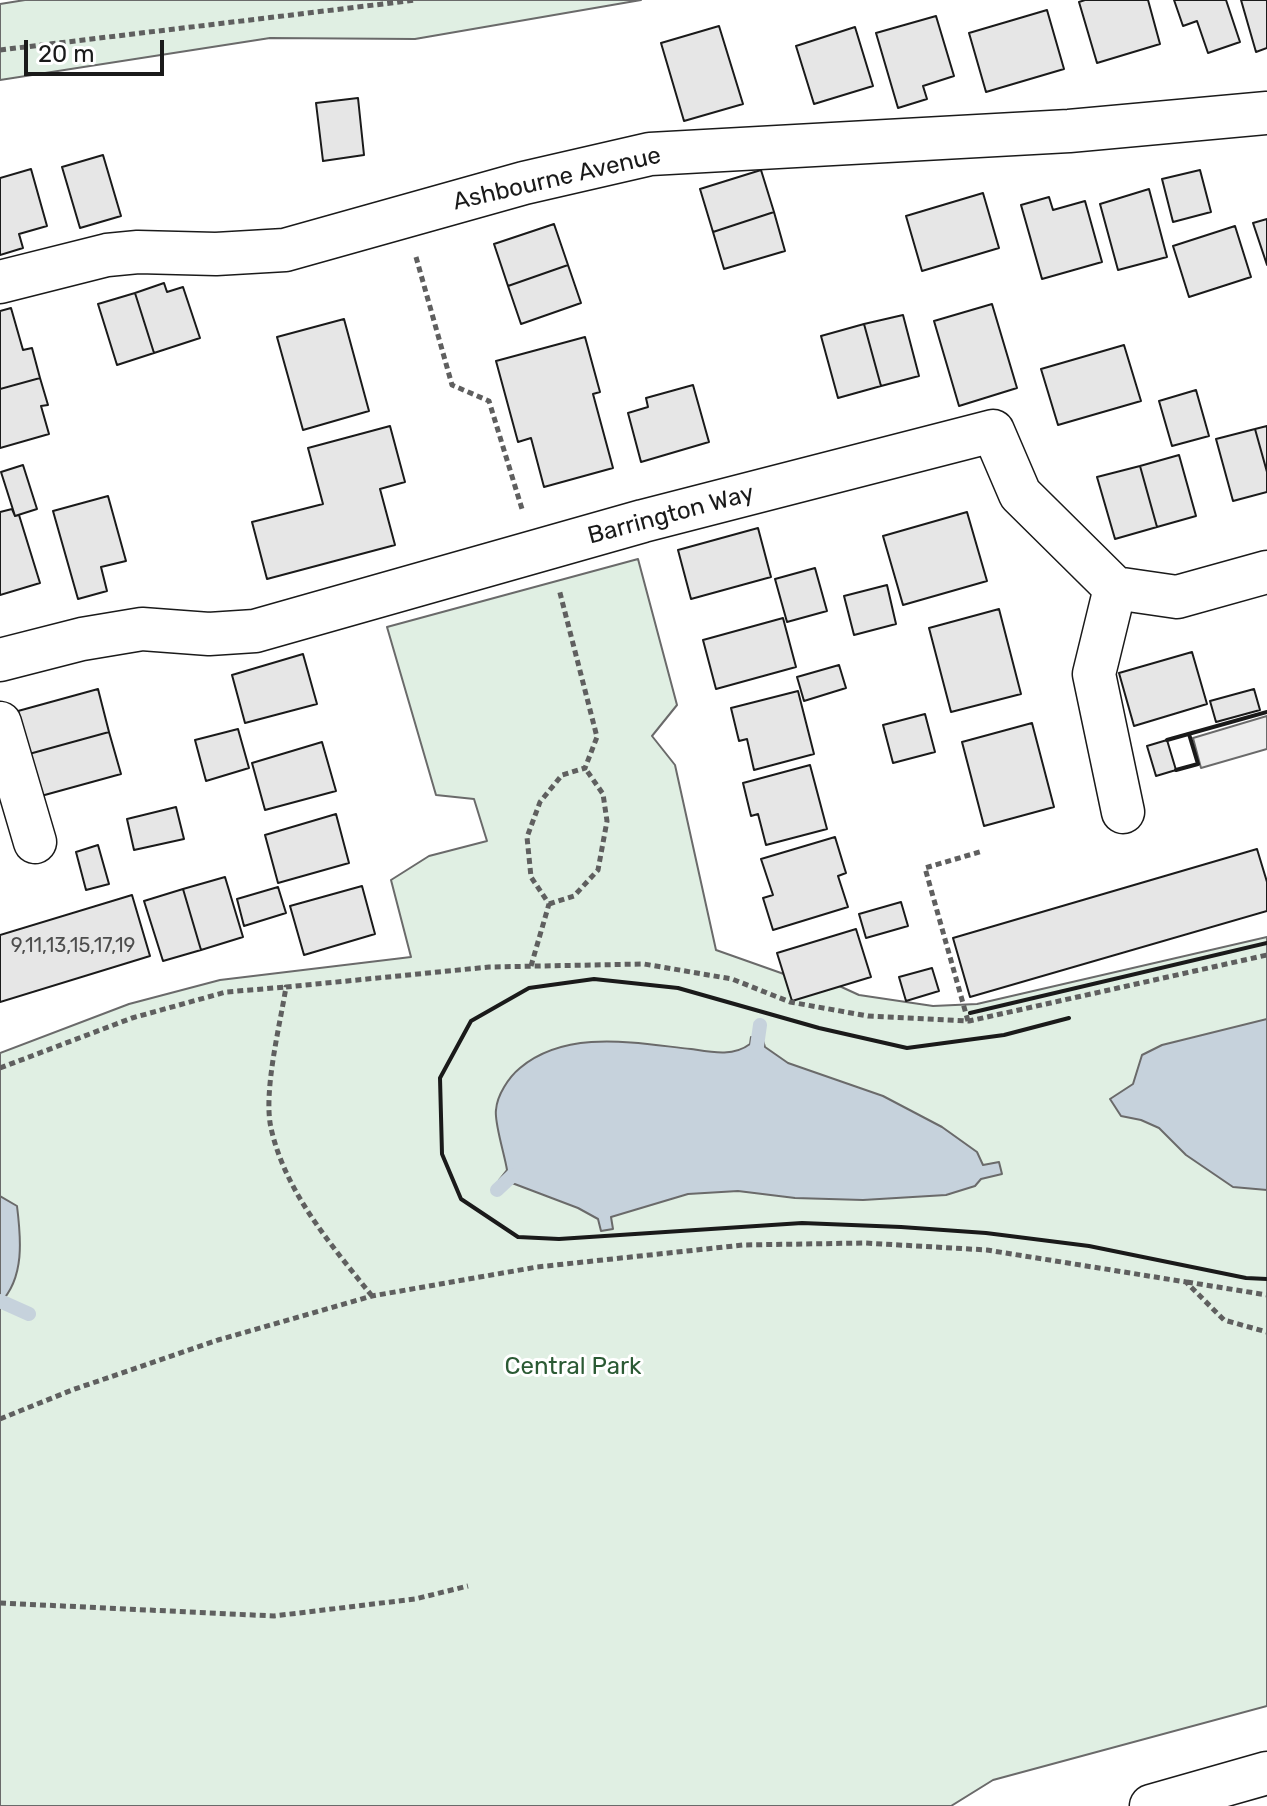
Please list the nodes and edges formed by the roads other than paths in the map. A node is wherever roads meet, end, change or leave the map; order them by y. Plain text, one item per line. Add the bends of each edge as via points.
1 (1267, 113) edge
2 (0, 282) edge
3 (1267, 572) edge
4 (1115, 588) junction
5 (0, 660) edge
6 (0, 723) edge
7 (1123, 812) dead end
8 (35, 842) dead end
9 (1267, 1773) edge
10 (1151, 1806) edge

1 - 2 street, Ashbourne Avenue via 1069,131 650,154 524,183 285,250 107,255
3 - 4 street via 1177,597
4 - 5 street, Barrington Way via 1020,494 993,431 255,631 142,629
4 - 7 street via 1094,674
6 - 8 street
9 - 10 street

